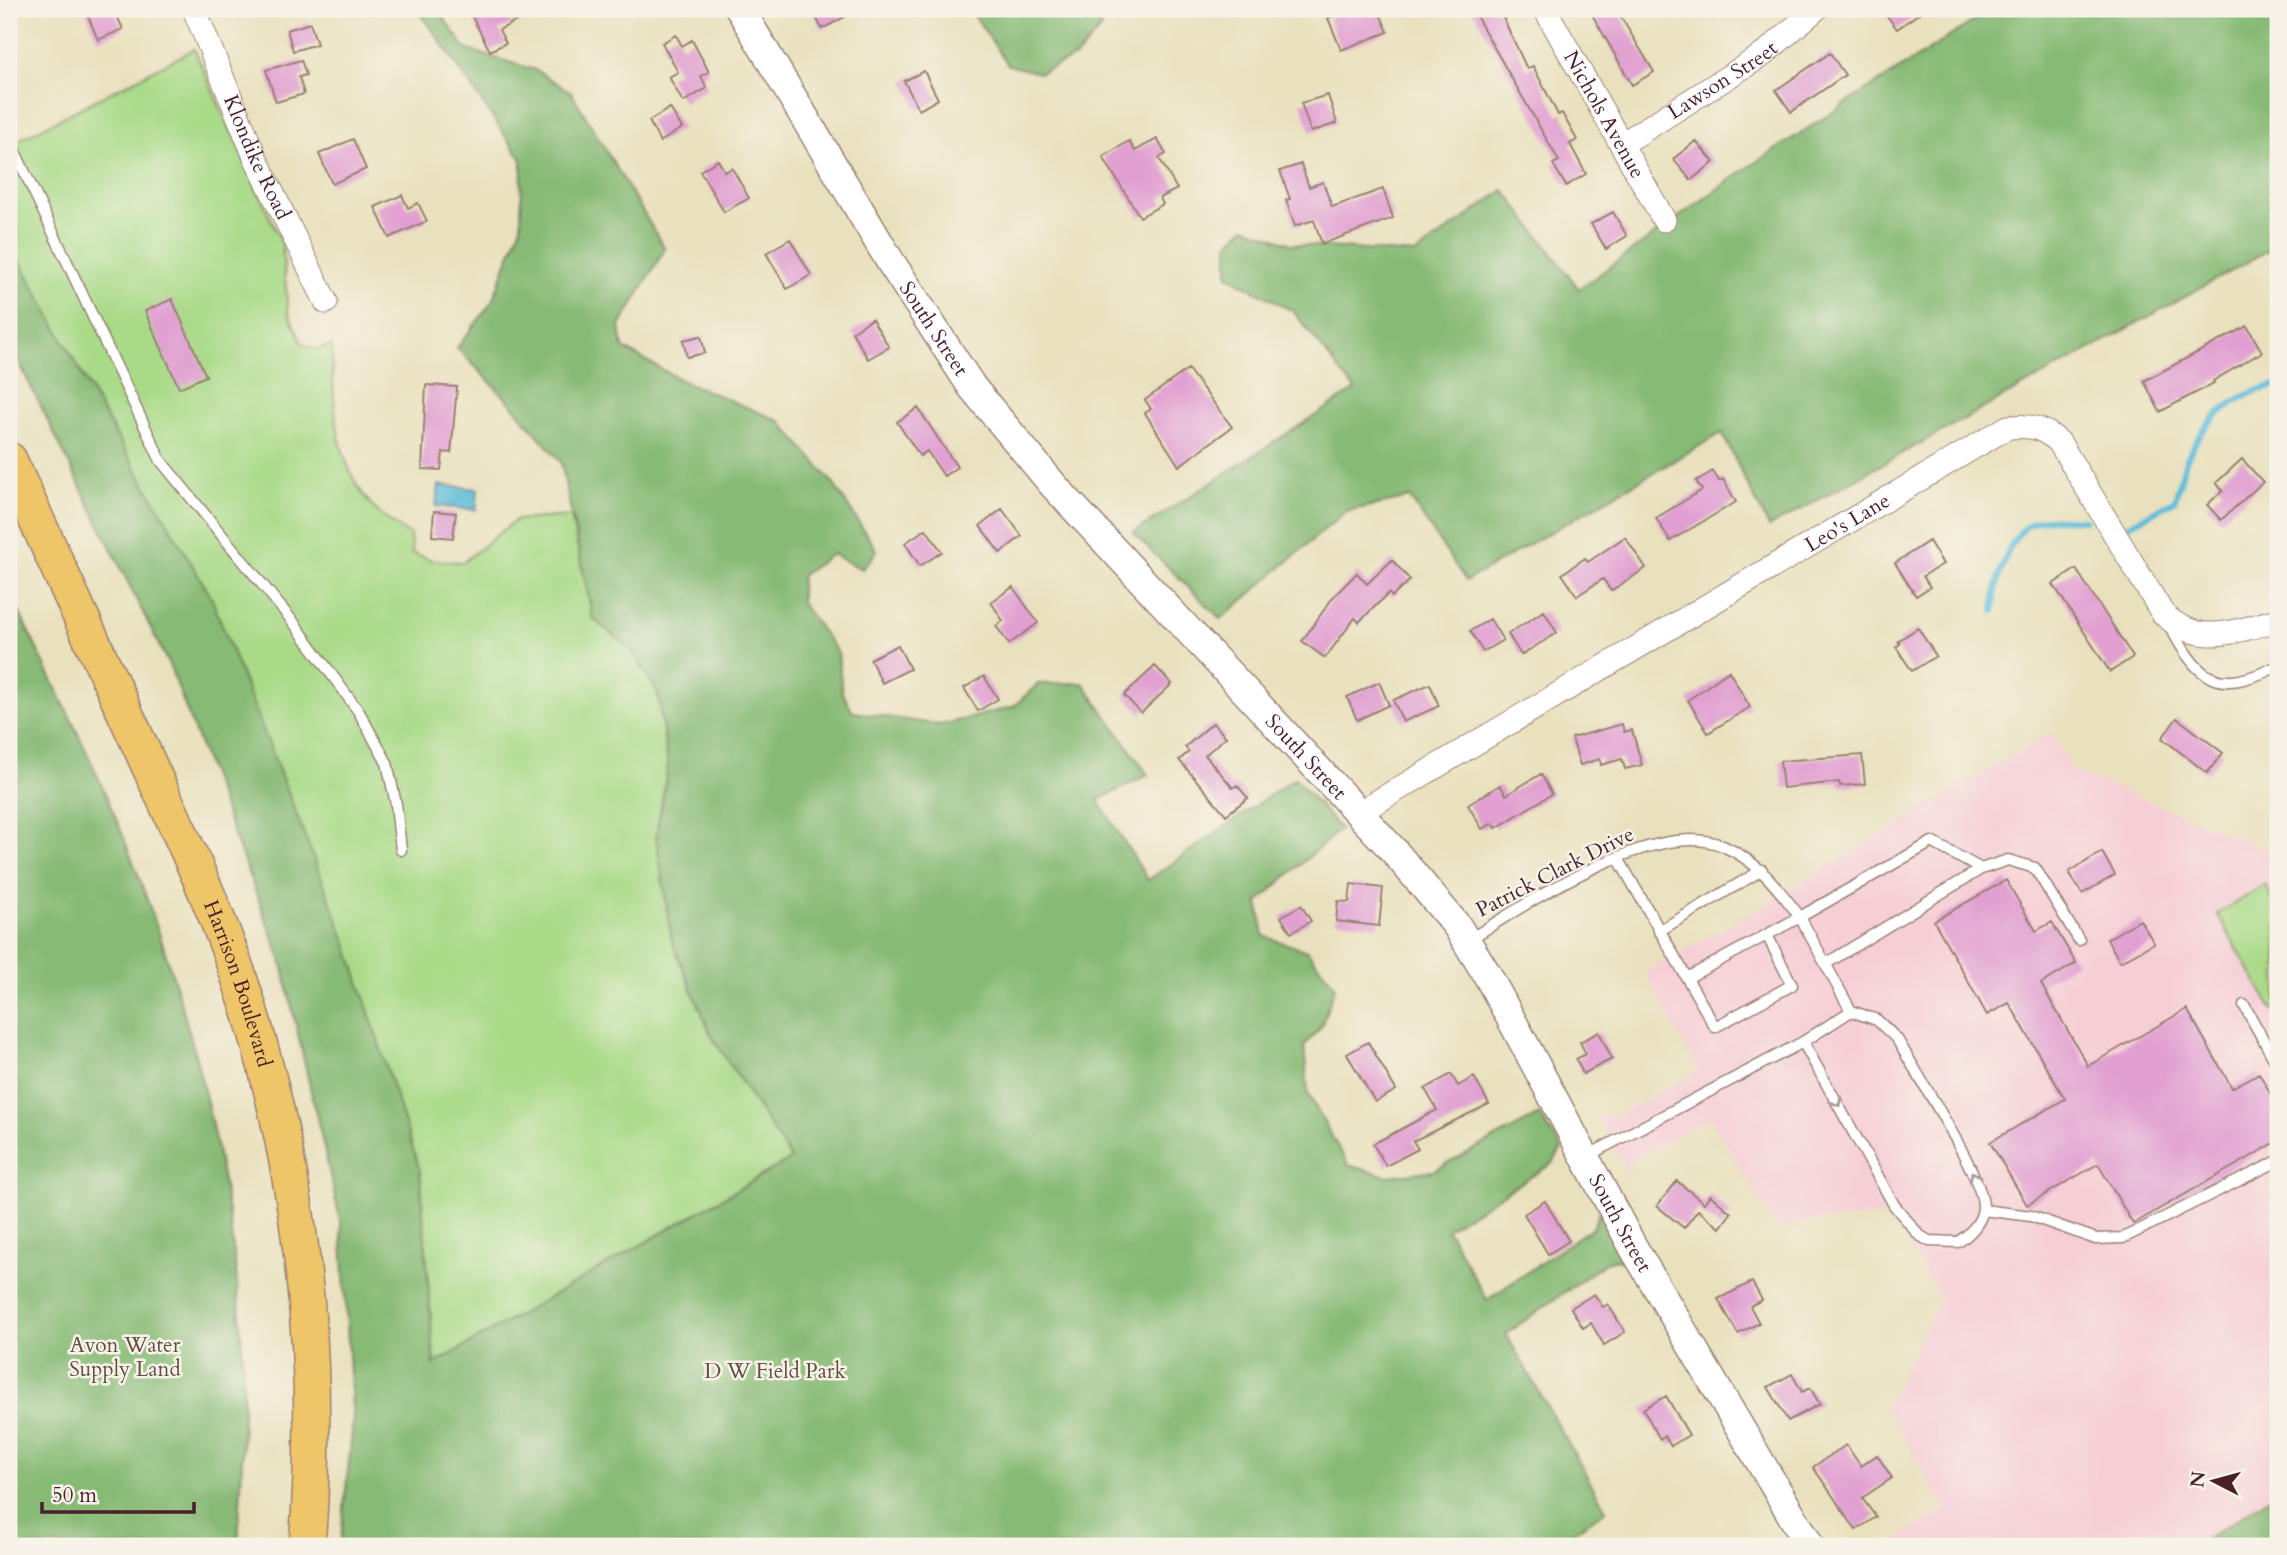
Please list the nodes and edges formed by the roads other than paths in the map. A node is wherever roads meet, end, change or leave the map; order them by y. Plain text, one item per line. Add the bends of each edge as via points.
1 (194, 9) edge
2 (740, 9) edge
3 (1545, 9) edge
4 (1816, 9) edge
5 (9, 139) edge
6 (1622, 144) junction
7 (1664, 220) dead end
8 (326, 302) dead end
9 (9, 460) edge
10 (2163, 614) junction
11 (2278, 620) edge
12 (2278, 666) edge
13 (1358, 813) junction
14 (401, 850) dead end
15 (1618, 858) junction
16 (1762, 870) junction
17 (1981, 870) junction
18 (1800, 917) junction
19 (1659, 931) junction
20 (1767, 935) junction
21 (2079, 940) dead end
22 (1467, 941) junction
23 (1827, 963) junction
24 (1686, 978) junction
25 (2244, 1005) dead end
26 (1851, 1011) junction
27 (1803, 1042) junction
28 (2278, 1066) edge
29 (1584, 1158) junction
30 (2278, 1161) edge
31 (1983, 1210) junction
32 (307, 1546) edge
33 (1810, 1546) edge

1 - 8 street, Klondike Road via 256,159
2 - 13 street, South Street via 890,261 972,387 1045,476
3 - 6 street, Nichols Avenue
4 - 6 street, Lawson Street via 1764,54
5 - 14 lane via 161,461 294,623 359,712 387,763
6 - 7 street, Nichols Avenue
9 - 32 main road, Harrison Boulevard via 193,863 245,994 264,1058 295,1200 311,1337
10 - 11 street, Leo's Lane via 2189,632 2204,635
10 - 12 lane via 2197,671 2214,681 2241,680
10 - 13 street, Leo's Lane via 2059,442 2043,428 2008,427
13 - 22 street, South Street via 1435,897
15 - 16 lane, Patrick Clark Drive via 1670,839 1695,839 1721,845
15 - 19 lane
15 - 22 lane, Patrick Clark Drive
16 - 18 lane, Patrick Clark Drive
16 - 19 lane
17 - 18 lane via 1932,842
17 - 21 lane via 2008,860 2035,867
17 - 23 lane
18 - 20 lane
18 - 23 lane, Patrick Clark Drive
19 - 24 lane
20 - 24 lane
20 - 24 lane via 1792,985 1715,1027
22 - 29 street, South Street
23 - 26 lane, Patrick Clark Drive
25 - 28 lane
26 - 27 lane
31 -> 26 lane via 1977,1182 1897,1039 1877,1020
27 - 29 lane
27 -> 31 lane via 1894,1205 1919,1235 1938,1244 1958,1242 1977,1224
29 - 33 street, South Street
30 - 31 lane via 2123,1238 2096,1239 2031,1216

